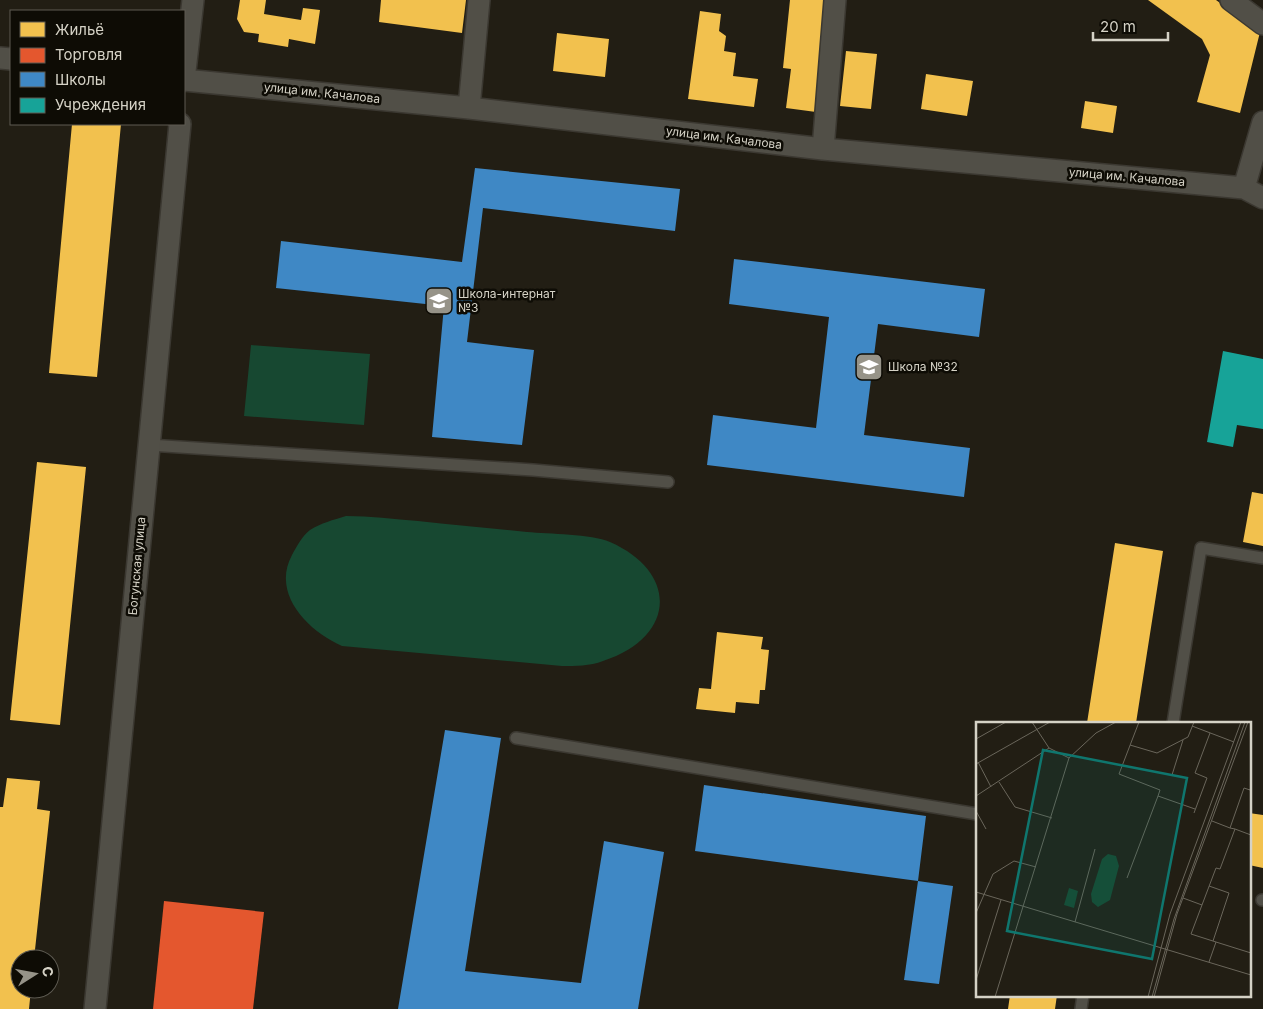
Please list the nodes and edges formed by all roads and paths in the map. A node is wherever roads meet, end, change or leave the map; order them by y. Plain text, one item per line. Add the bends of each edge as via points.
1 (194, 0) edge
2 (479, 0) edge
3 (835, 0) edge
4 (1231, 0) edge
5 (1263, 24) edge
6 (185, 72) edge
7 (185, 80) edge
8 (469, 108) junction
9 (1263, 122) edge
10 (180, 125) edge
11 (823, 149) junction
12 (1244, 188) junction
13 (1263, 198) edge
14 (149, 445) junction
15 (668, 482) dead end
16 (1263, 558) edge
17 (1173, 722) edge
18 (516, 738) dead end
19 (976, 814) edge
20 (1083, 996) edge
21 (95, 1009) edge
22 (1081, 1009) edge

1 - 6 street
2 - 8 street
3 - 11 street
4 - 5 street
7 - 8 street, улица им. Качалова
8 - 11 street, улица им. Качалова
9 - 12 street
10 - 14 street, Богунская улица
11 - 12 street, улица им. Качалова
12 - 13 street, улица им. Качалова
14 - 15 lane
14 - 21 street, Богунская улица
16 - 17 lane via 1201,548
18 - 19 lane
20 - 22 lane

